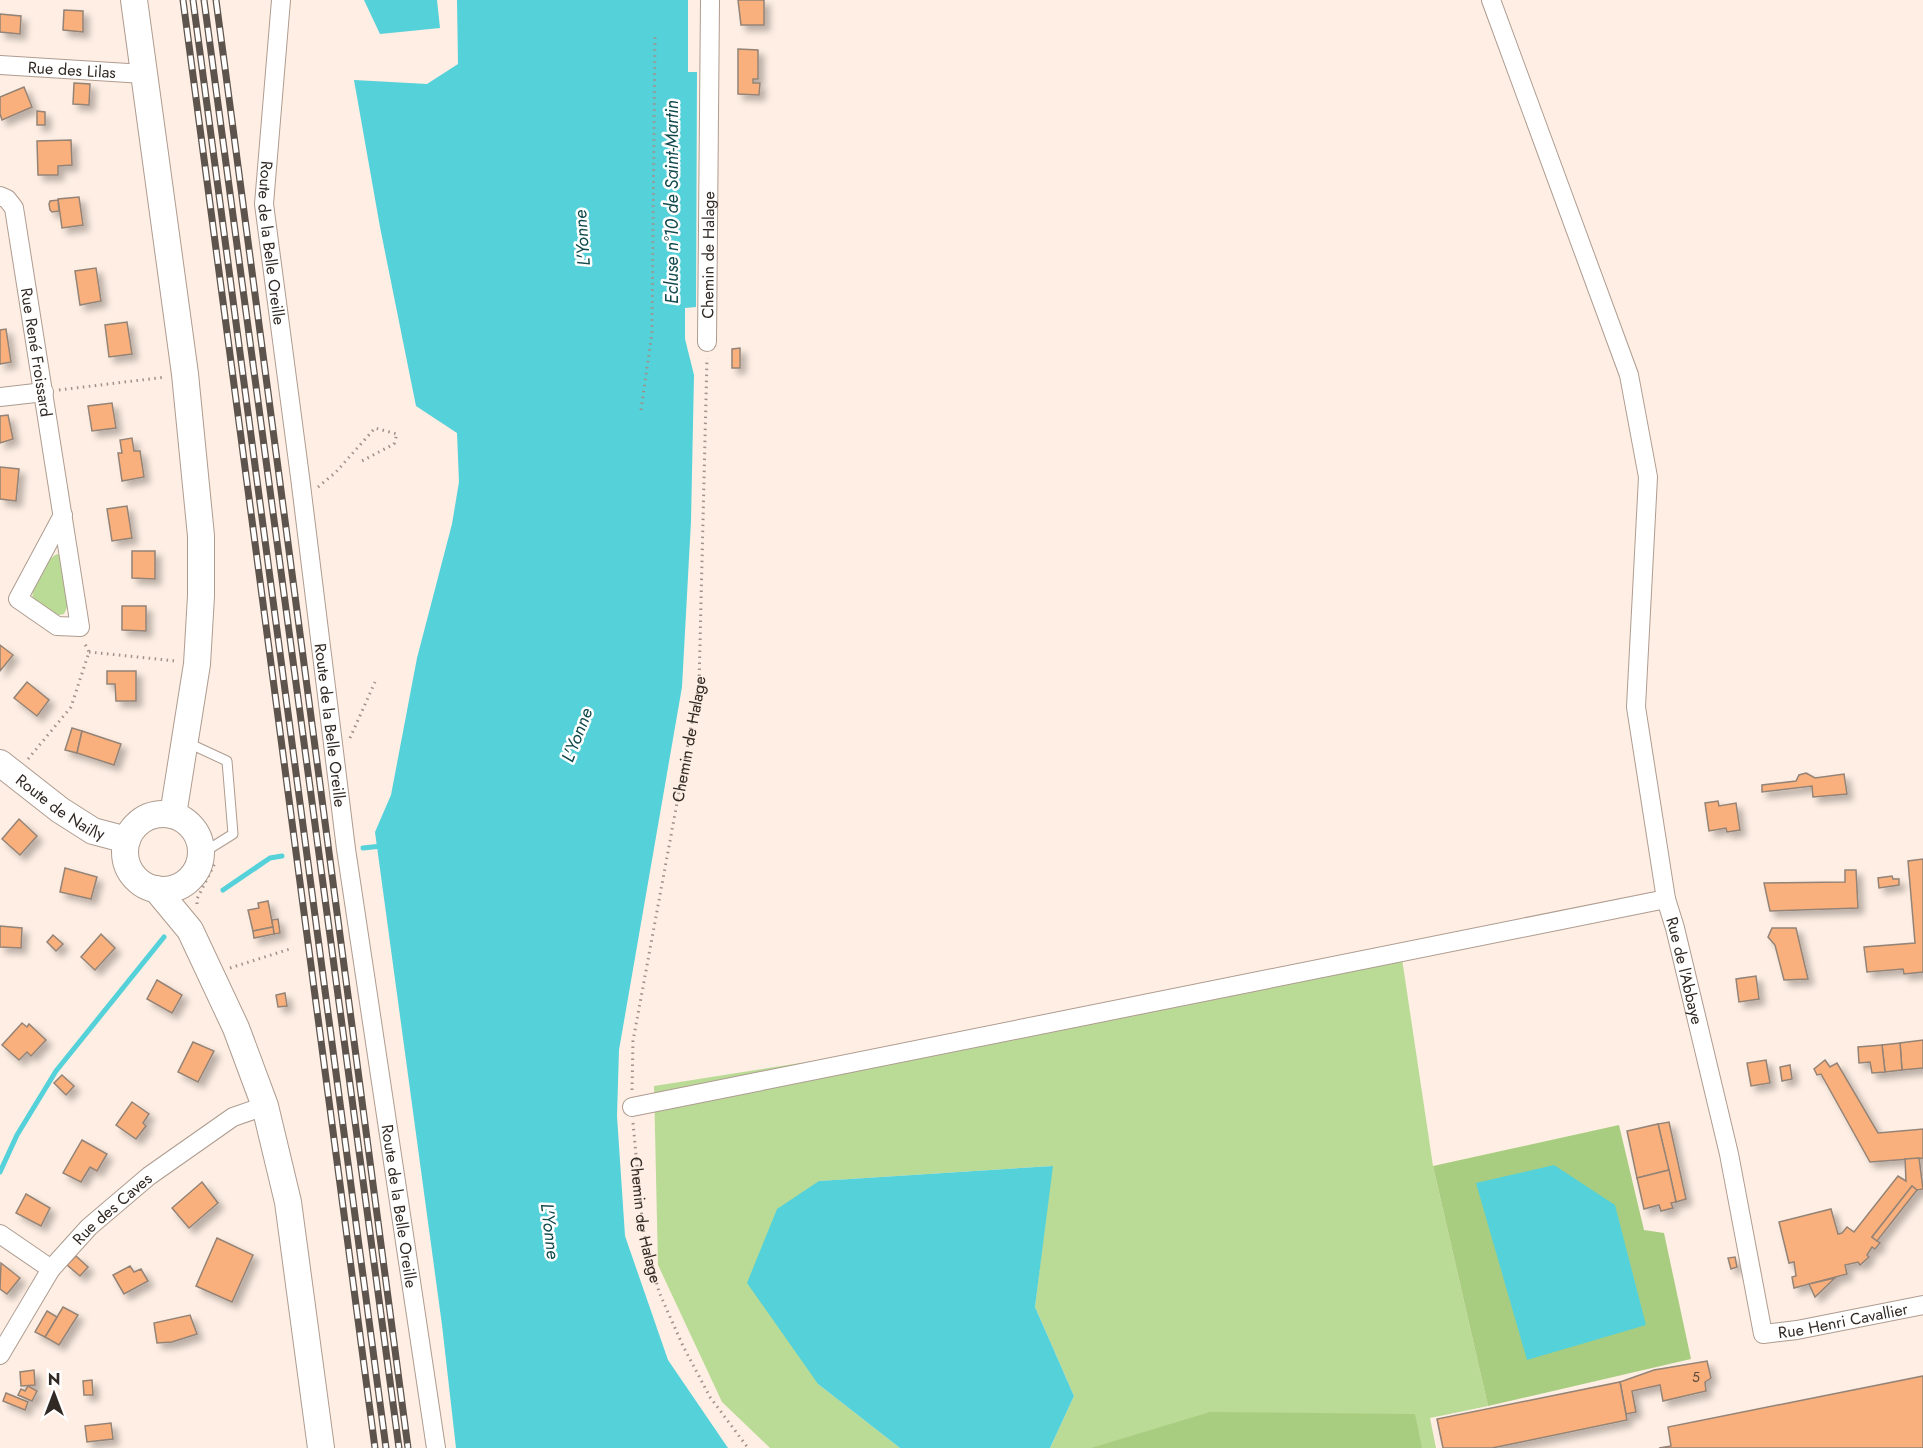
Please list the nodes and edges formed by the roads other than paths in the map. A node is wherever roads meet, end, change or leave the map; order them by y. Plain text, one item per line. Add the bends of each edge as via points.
1 (134, 0) edge
2 (281, 0) edge
3 (711, 0) edge
4 (1491, 0) edge
5 (0, 65) edge
6 (144, 74) junction
7 (0, 196) edge
8 (707, 342) road end
9 (44, 392) junction
10 (0, 397) edge
11 (63, 515) junction
12 (186, 742) junction
13 (8, 769) edge
14 (174, 815) junction
15 (127, 840) junction
16 (201, 854) junction
17 (191, 878) junction
18 (156, 889) junction
19 (1666, 899) junction
20 (190, 930) junction
21 (265, 1106) junction
22 (632, 1107) road end
23 (0, 1234) edge
24 (51, 1269) junction
25 (1923, 1305) edge
26 (1763, 1334) joint
27 (0, 1355) edge
28 (321, 1448) edge
29 (436, 1448) edge

1 - 6 main road
2 - 29 street, Route de la Belle Oreille via 264,204 346,849
3 - 8 street, Chemin de Halage
4 - 19 street, Rue de l'Abbaye via 1629,375 1648,477 1636,707
5 - 6 street, Rue des Lilas
6 - 12 main road via 185,374 201,536 197,664
7 - 9 street, Rue René Froissard via 14,208
9 - 10 street
9 - 11 street, Rue René Froissard
11 - 11 street, Rue René Froissard via 80,627 57,626 18,599
12 - 14 main road
12 - 16 lane via 227,761 233,834
13 - 15 main road, Route de Nailly via 93,831
14 - 15 main road via 151,816 140,822
14 - 16 main road via 194,830
15 - 18 main road via 128,866 144,885
16 - 17 main road
17 - 18 main road via 175,887
17 - 20 main road
18 - 20 main road
19 - 22 street
19 - 26 street, Rue de l'Abbaye via 1730,1154
20 - 21 main road via 236,1028
21 - 24 street, Rue des Caves via 233,1117 149,1176 88,1227
21 - 28 main road via 288,1202
23 - 24 street
24 - 27 street, Rue des Caves
25 - 26 street, Rue Henri Cavallier

